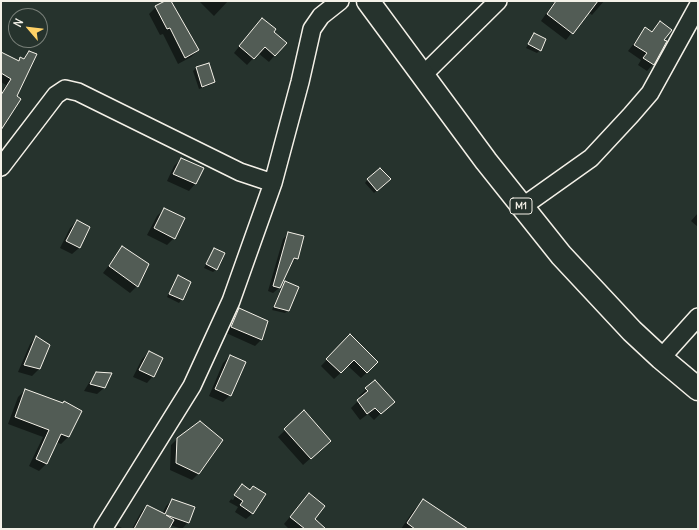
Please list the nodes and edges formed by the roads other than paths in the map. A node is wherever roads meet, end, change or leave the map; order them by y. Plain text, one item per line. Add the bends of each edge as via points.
1 (340, 1) edge
2 (368, 1) edge
3 (498, 1) edge
4 (698, 6) edge
5 (422, 76) junction
6 (1, 168) edge
7 (273, 183) junction
8 (522, 207) junction
9 (698, 317) edge
10 (660, 358) junction
11 (698, 389) edge
12 (103, 529) edge

1 - 7 street via 321,16 312,29
2 - 5 highway, M1
3 - 5 street
4 - 8 street via 650,93 631,115 591,158
5 - 8 highway, M1
6 - 7 street via 56,95 65,89 78,92 240,172
7 - 12 street via 231,301 192,386
8 - 10 highway, M1 via 632,332
9 - 10 street
10 - 11 highway, M1

